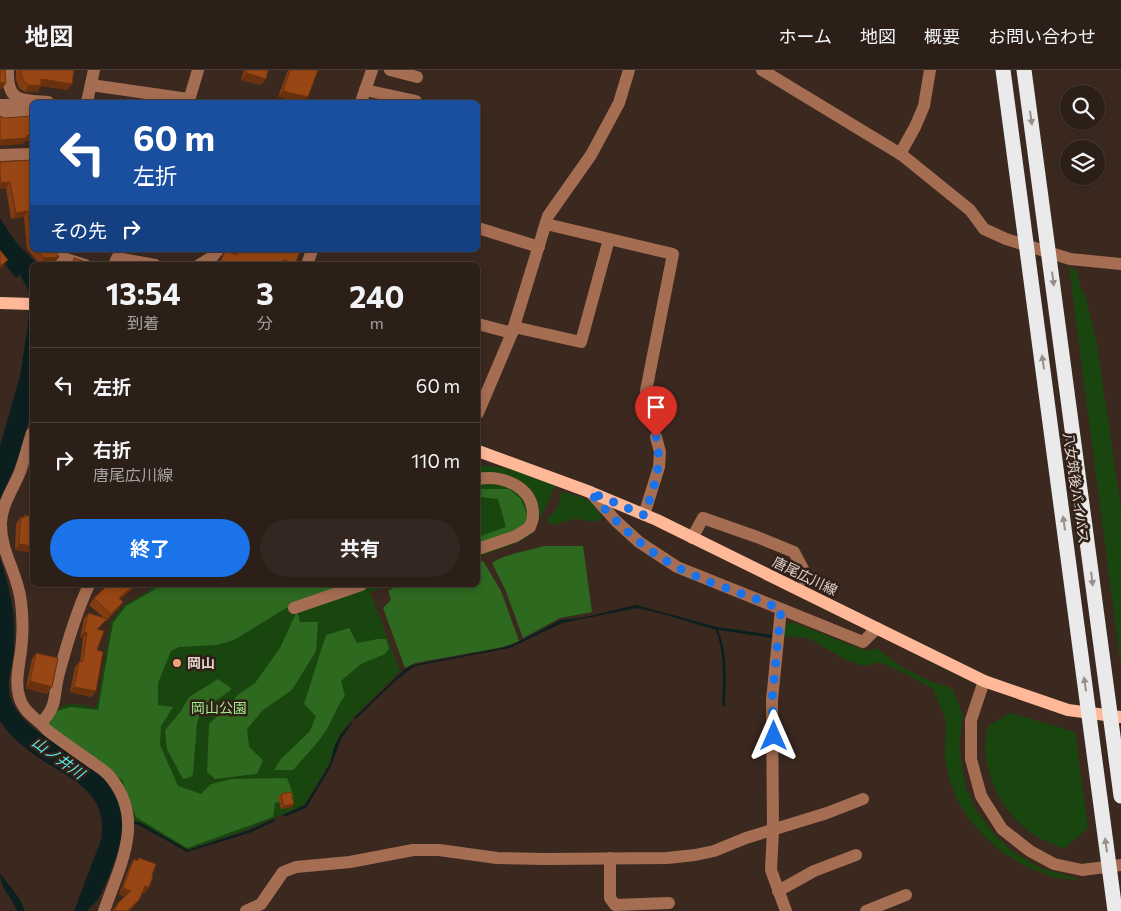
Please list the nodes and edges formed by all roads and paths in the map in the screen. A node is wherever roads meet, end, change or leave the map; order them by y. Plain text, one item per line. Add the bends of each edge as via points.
1 (8, 70) edge
2 (94, 70) edge
3 (198, 70) edge
4 (372, 70) edge
5 (390, 70) edge
6 (629, 70) edge
7 (762, 70) edge
8 (930, 70) edge
9 (1003, 70) edge
10 (1024, 70) edge
11 (417, 77) dead end
12 (91, 85) junction
13 (365, 90) junction
14 (30, 100) edge
15 (87, 100) edge
16 (362, 100) edge
17 (411, 100) edge
18 (0, 105) edge
19 (30, 113) edge
20 (30, 114) edge
21 (0, 116) edge
22 (30, 154) edge
23 (900, 154) junction
24 (0, 155) edge
25 (546, 224) junction
26 (480, 229) edge
27 (609, 239) junction
28 (539, 247) junction
29 (216, 252) edge
30 (60, 257) edge
31 (76, 262) edge
32 (115, 262) edge
33 (139, 262) edge
34 (204, 262) edge
35 (1121, 264) edge
36 (0, 303) edge
37 (30, 304) edge
38 (480, 324) edge
39 (513, 330) junction
40 (646, 391) dead end
41 (480, 408) edge
42 (656, 437) dead end
43 (30, 439) edge
44 (480, 452) edge
45 (480, 478) edge
46 (590, 492) junction
47 (644, 515) junction
48 (692, 538) junction
49 (480, 549) edge
50 (804, 579) dead end
51 (88, 587) edge
52 (355, 587) edge
53 (294, 608) dead end
54 (781, 609) junction
55 (877, 628) junction
56 (984, 680) junction
57 (1121, 717) edge
58 (41, 723) junction
59 (1121, 796) edge
60 (862, 799) dead end
61 (774, 830) junction
62 (856, 854) dead end
63 (610, 858) junction
64 (1115, 866) edge
65 (778, 891) junction
66 (906, 895) dead end
67 (669, 903) dead end
68 (104, 911) edge
69 (246, 911) edge
70 (786, 911) edge
71 (866, 911) edge
72 (1115, 911) edge

1 - 14 street via 10,92
2 - 12 street
3 - 12 street via 188,99
4 - 13 street
5 - 11 street
6 - 25 street via 619,103 591,155 548,216
7 - 23 street
8 - 23 street via 924,106
64 -> 9 highway, 八女筑後バイパス
10 -> 59 highway, 八女筑後バイパス
12 - 15 street
13 - 16 street
13 - 17 street
18 - 19 street via 9,104
20 - 21 street
22 - 24 street
23 - 35 street via 970,210 984,229 1070,259
25 - 27 street
25 - 28 street
26 - 28 street
27 - 39 street via 581,342
27 - 40 street via 673,254
28 - 39 street
29 - 34 street
30 - 31 street
32 - 33 street via 117,258
36 - 37 main road
38 - 39 street
39 - 41 street
42 - 47 street via 659,467
43 - 58 street via 0,522 2,545 17,582 23,618 18,694 22,705
44 - 46 main road, 唐尾広川線
45 - 49 street via 504,480 517,486 527,494 533,515 530,528
46 - 47 main road, 唐尾広川線
46 - 54 street via 639,542 677,567
47 - 48 main road, 唐尾広川線
48 - 50 street via 703,518 757,537 794,552 804,571
48 - 55 main road, 唐尾広川線
51 - 58 street via 58,680 55,702
52 - 53 street
54 - 55 street via 863,642
54 - 61 street via 772,700
55 - 56 main road, 唐尾広川線
56 - 57 main road, 唐尾広川線 via 1068,710
56 - 64 street via 971,720 971,759 982,796 1002,829 1030,851 1054,864 1082,870
58 - 68 street via 111,777 123,797 128,812 127,845
60 - 61 street
61 - 63 street via 695,855
61 - 65 street via 771,870
62 - 65 street via 814,870
63 - 67 street via 610,898 615,906
63 - 69 street via 497,858 413,850 350,862 296,866 283,872 261,904
64 - 72 highway, 八女筑後バイパス
65 - 70 street
66 - 71 street

